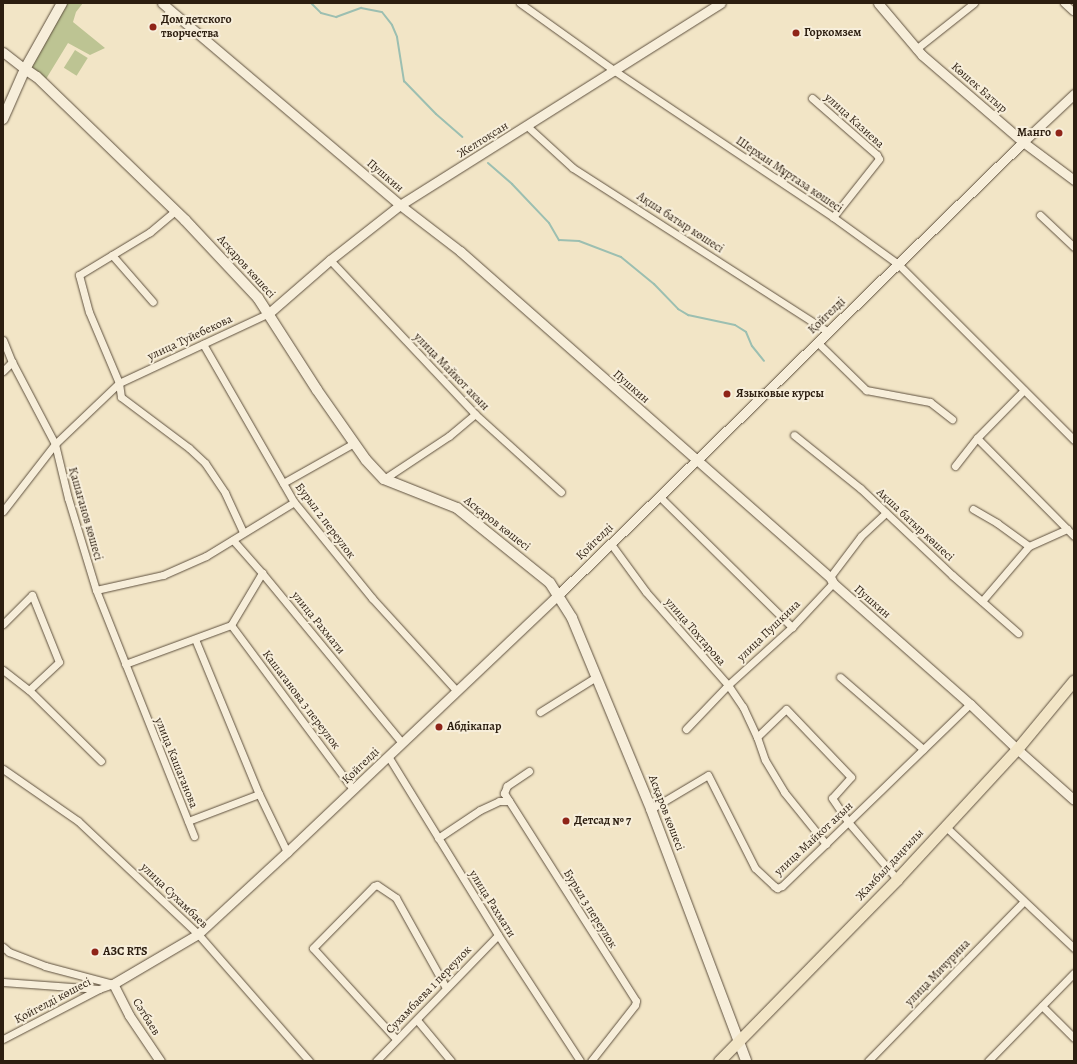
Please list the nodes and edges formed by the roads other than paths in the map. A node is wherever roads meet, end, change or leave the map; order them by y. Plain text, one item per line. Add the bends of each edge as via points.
1 (62, 3) edge
2 (162, 3) edge
3 (520, 3) edge
4 (721, 3) edge
5 (878, 3) edge
6 (974, 3) edge
7 (1064, 3) edge
8 (1073, 11) edge
9 (916, 48) junction
10 (3, 52) edge
11 (25, 69) junction
12 (615, 71) junction
13 (1074, 94) edge
14 (812, 98) dead end
15 (3, 119) edge
16 (526, 126) junction
17 (1022, 142) junction
18 (1074, 180) edge
19 (400, 205) junction
20 (175, 211) junction
21 (1040, 215) dead end
22 (833, 217) junction
23 (1074, 247) edge
24 (112, 255) junction
25 (330, 260) junction
26 (898, 264) junction
27 (153, 302) dead end
28 (269, 313) junction
29 (828, 332) junction
30 (3, 340) edge
31 (817, 342) junction
32 (203, 344) junction
33 (12, 362) junction
34 (3, 371) edge
35 (119, 383) junction
36 (1024, 390) junction
37 (475, 414) junction
38 (952, 419) dead end
39 (794, 435) dead end
40 (977, 438) junction
41 (1074, 440) edge
42 (354, 443) junction
43 (55, 444) junction
44 (696, 461) junction
45 (955, 466) dead end
46 (384, 479) junction
47 (283, 483) junction
48 (561, 492) dead end
49 (659, 496) junction
50 (294, 502) junction
51 (974, 509) dead end
52 (3, 511) edge
53 (886, 513) junction
54 (1067, 529) junction
55 (243, 532) junction
56 (1074, 536) edge
57 (233, 540) junction
58 (611, 544) junction
59 (1029, 546) junction
60 (262, 573) junction
61 (831, 580) junction
62 (96, 590) junction
63 (558, 595) junction
64 (982, 601) junction
65 (3, 624) edge
66 (231, 625) junction
67 (792, 627) junction
68 (1018, 633) dead end
69 (195, 639) junction
70 (125, 664) junction
71 (3, 670) edge
72 (596, 677) junction
73 (840, 677) dead end
74 (1074, 680) edge
75 (728, 685) junction
76 (29, 690) junction
77 (457, 691) junction
78 (138, 697) joint
79 (970, 704) junction
80 (540, 712) dead end
81 (686, 728) dead end
82 (757, 737) junction
83 (402, 743) junction
84 (923, 749) junction
85 (1017, 749) junction
86 (388, 756) junction
87 (101, 761) dead end
88 (3, 769) edge
89 (529, 771) dead end
90 (353, 789) junction
91 (259, 794) junction
92 (1074, 800) edge
93 (509, 801) junction
94 (651, 809) junction
95 (188, 821) junction
96 (849, 823) junction
97 (945, 826) junction
98 (194, 836) dead end
99 (438, 838) junction
100 (826, 844) junction
101 (287, 852) junction
102 (897, 879) junction
103 (1024, 901) junction
104 (198, 934) junction
105 (498, 935) junction
106 (3, 947) edge
107 (1074, 948) edge
108 (1074, 974) edge
109 (3, 982) edge
110 (113, 984) junction
111 (446, 988) junction
112 (99, 989) junction
113 (1042, 1006) junction
114 (417, 1020) junction
115 (1074, 1038) edge
116 (3, 1039) edge
117 (396, 1039) junction
118 (738, 1041) junction
119 (160, 1061) edge
120 (309, 1061) edge
121 (376, 1061) edge
122 (451, 1061) edge
123 (580, 1061) edge
124 (590, 1061) edge
125 (719, 1061) edge
126 (746, 1061) edge
127 (868, 1061) edge
128 (988, 1061) edge

1 - 11 main road
2 - 19 street, Пушкин
3 - 12 street, Шерхан Мұртаза көшесі
4 - 12 street, Желтоқсан
5 - 9 street, Көшек Батыр
6 - 9 street
7 - 8 street
9 - 17 street, Көшек Батыр
10 - 11 street
11 - 15 main road
11 - 20 main road, Асқаров көшесі via 37,77
12 - 16 street, Желтоқсан
12 - 22 street, Шерхан Мұртаза көшесі
13 - 17 street, Қойгелді
14 - 22 street, улица Казиева via 879,159
16 - 19 street, Желтоқсан
16 - 29 street, Ақша батыр көшесі via 573,168
17 - 18 street, Көшек Батыр
17 - 26 street, Қойгелді
19 - 25 street, Желтоқсан
19 - 44 street, Пушкин via 460,251
20 - 24 street via 150,232
20 - 28 main road, Асқаров көшесі via 248,287
21 - 23 street
22 - 26 street, Шерхан Мұртаза көшесі
24 - 27 street
24 - 35 street via 79,276 89,312
25 - 28 street, Желтоқсан
25 - 37 street, улица Майкот акын
26 - 29 street, Қойгелді
26 - 36 street, Шерхан Мұртаза көшесі
28 - 32 street, улица Туйебекова
28 - 42 main road, Асқаров көшесі
29 - 31 street, Қойгелді
30 - 33 street, Қашағанов көшесі
31 - 38 street via 866,390 930,402
31 - 44 street, Қойгелді
32 - 35 street, улица Туйебекова
32 - 47 street, Бурыл 2 переулок
33 - 34 street
33 - 43 street, Қашағанов көшесі
35 - 43 street, улица Туйебекова
35 - 55 street via 121,397 189,448 205,464 225,493
36 - 40 street
36 - 41 street, Шерхан Мұртаза көшесі
37 - 46 street via 449,436
37 - 48 street, улица Майкот акын
39 - 53 street, Ақша батыр көшесі via 860,488
40 - 45 street
40 - 54 street
42 - 46 main road, Асқаров көшесі
42 - 47 street
43 - 52 street, улица Туйебекова
43 - 62 street, Қашағанов көшесі via 68,498
44 - 49 street, Қойгелді
44 - 61 street, Пушкин
46 - 63 main road, Асқаров көшесі via 457,508 550,583
47 - 50 street, Бурыл 2 переулок
49 - 58 street, Қойгелді
49 - 67 street
50 - 55 street
50 - 77 street, Бурыл 2 переулок via 372,598
51 - 59 street
53 - 61 street, улица Пушкина via 861,536
53 - 64 street, Ақша батыр көшесі
54 - 56 street
54 - 59 street
55 - 57 street
57 - 60 street
57 - 62 street via 206,556 163,575
58 - 63 street, Қойгелді
58 - 75 street, улица Тохтарова via 646,592
59 - 64 street
60 - 66 street
60 - 83 street, улица Рахмати
61 - 67 street, улица Пушкина
61 - 79 street, Пушкин
62 - 70 street, Қашағанов көшесі
63 - 72 main road, Асқаров көшесі via 572,618
63 - 77 street, Қойгелді
64 - 68 street, Ақша батыр көшесі
65 - 76 street via 32,596 59,662
66 - 69 street
66 - 90 street, Кашаганова 3 переулок
67 - 75 street, улица Пушкина
69 - 70 street
69 - 91 street
70 - 78 street, Қашағанов көшесі
71 - 76 street
72 - 80 street
72 - 94 main road, Асқаров көшесі
73 - 84 street
74 - 85 main road, Жамбыл даңғылы
75 - 81 street, улица Пушкина
75 - 82 street, улица Тохтарова via 743,707
76 - 87 street
77 - 83 street, Қойгелді
78 - 95 street, улица Кашаганова
79 - 84 street, улица Майкот акын
79 - 85 street, Пушкин
82 - 96 street via 786,709 851,777 832,798
82 - 100 street, улица Тохтарова via 765,760 784,792
83 - 86 street, Қойгелді
84 - 96 street, улица Майкот акын
85 - 92 street, Пушкин
85 - 97 main road, Жамбыл даңғылы
86 - 90 street, Қойгелді
86 - 99 street, улица Рахмати
88 - 104 street, улица Сухамбаев via 78,821
89 - 93 street via 507,786 504,792
90 - 101 street, Қойгелді
91 - 95 street
91 - 101 street
93 - 99 street via 499,801 480,810
93 - 124 street, Бурыл 3 переулок via 636,1001
94 - 100 street, улица Майкот акын via 708,775 755,868 777,888
94 - 118 main road, Асқаров көшесі
95 - 98 street, улица Кашаганова
96 - 100 street, улица Майкот акын
96 - 102 street
97 - 102 main road, Жамбыл даңғылы
97 - 103 street
99 - 105 street, улица Рахмати
101 - 104 street, Қойгелді
102 - 118 main road, Жамбыл даңғылы
103 - 107 street
103 - 127 street, улица Мичурина
104 - 110 street, Қойгелді
104 - 120 street, улица Сухамбаев
105 - 111 street, Сухамбаева 1 переулок
105 - 123 street, улица Рахмати
106 - 110 street via 9,952 45,966
108 - 113 street
109 - 112 street
110 - 112 street, Қойгелді көшесі
110 - 119 street, Сәтбаев via 129,1015
111 - 114 street, Сухамбаева 1 переулок
111 - 117 street via 396,898 377,885 374,886 313,948
112 - 116 street, Қойгелді көшесі
113 - 115 street
113 - 128 street
114 - 117 street, Сухамбаева 1 переулок
114 - 122 street
117 - 121 street, Сухамбаева 1 переулок
118 - 125 main road, Жамбыл даңғылы
118 - 126 main road, Асқаров көшесі

